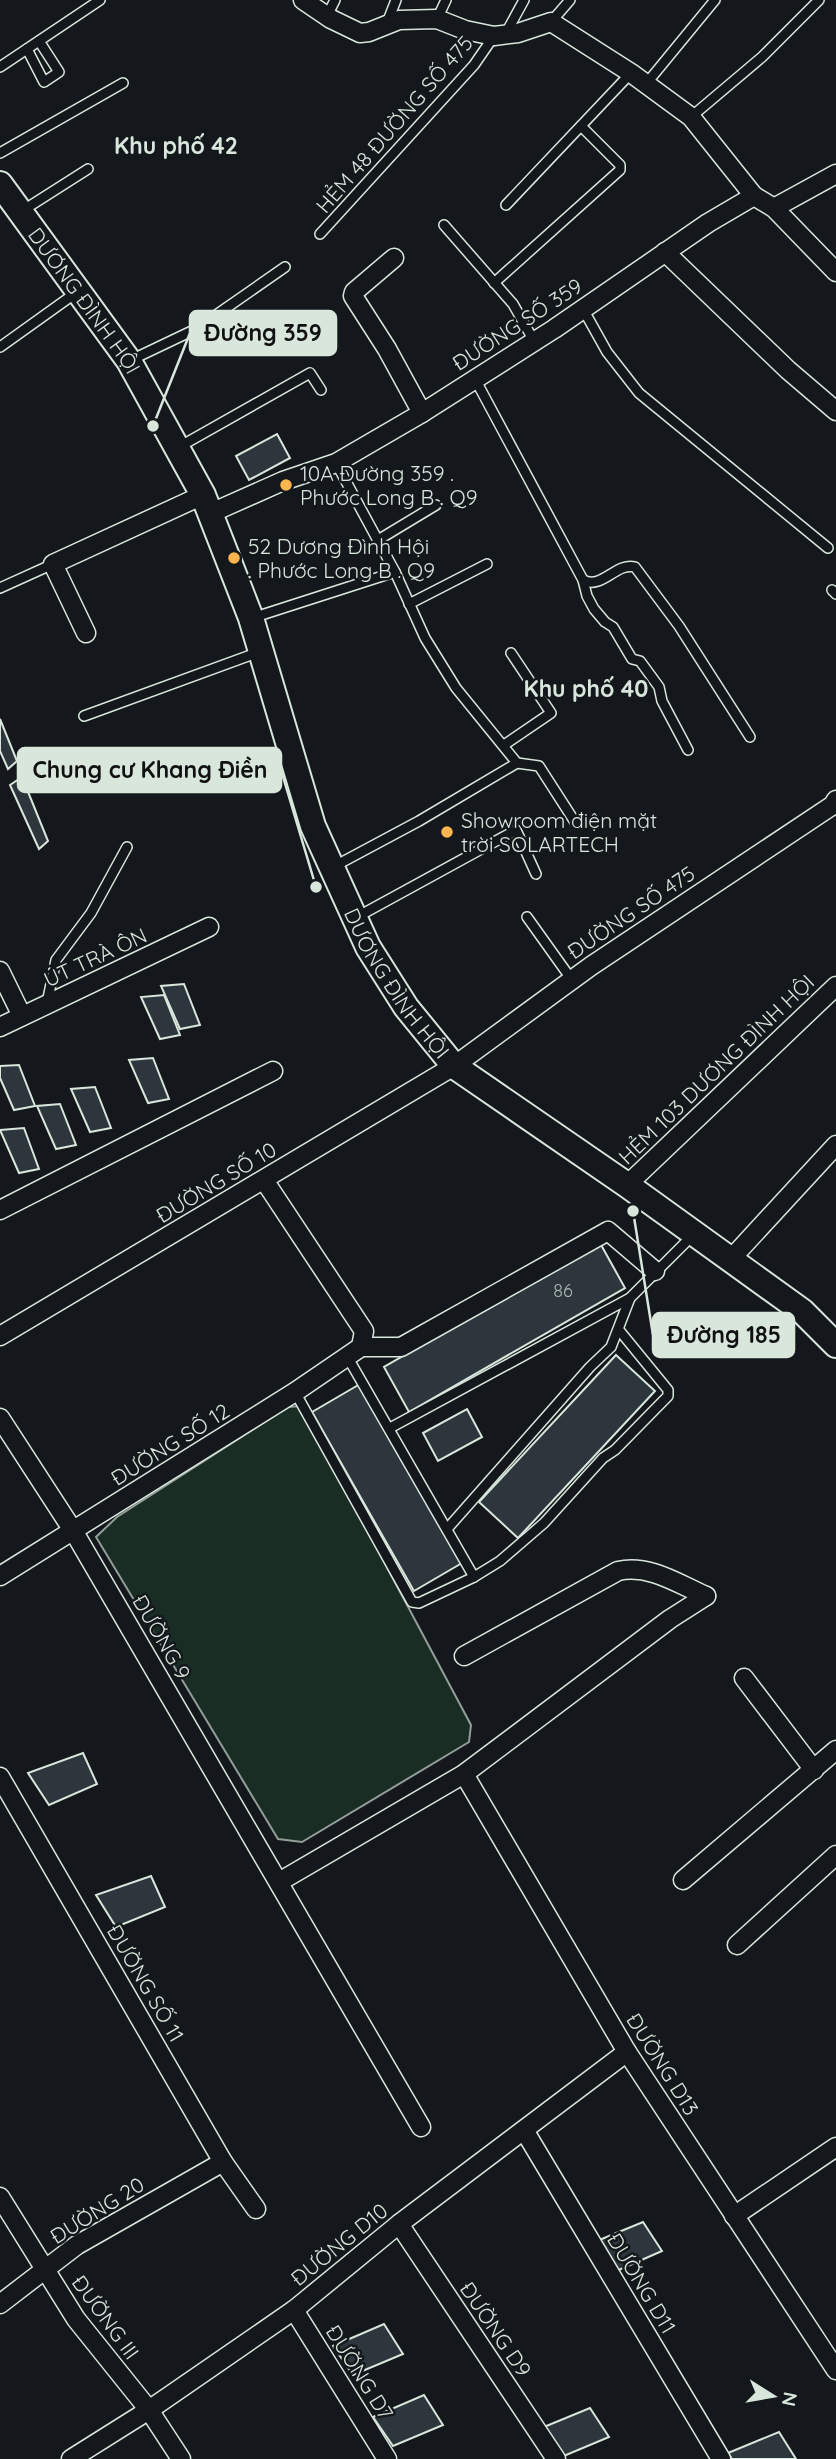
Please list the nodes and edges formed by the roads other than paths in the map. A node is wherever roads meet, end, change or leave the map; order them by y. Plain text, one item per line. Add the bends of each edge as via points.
1 (100, 0) edge
2 (303, 0) edge
3 (396, 0) edge
4 (446, 0) edge
5 (524, 0) edge
6 (570, 0) edge
7 (715, 0) edge
8 (820, 0) edge
9 (331, 8) edge
10 (437, 19) junction
11 (551, 22) junction
12 (387, 23) junction
13 (500, 35) junction
14 (39, 41) junction
15 (27, 49) junction
16 (0, 67) edge
17 (638, 78) junction
18 (123, 83) dead end
19 (691, 117) junction
20 (582, 126) junction
21 (0, 153) edge
22 (88, 169) dead end
23 (836, 174) edge
24 (0, 184) edge
25 (754, 196) junction
26 (506, 205) dead end
27 (774, 208) junction
28 (20, 212) junction
29 (444, 225) dead end
30 (320, 234) dead end
31 (665, 252) junction
32 (394, 258) dead end
33 (285, 267) dead end
34 (836, 272) edge
35 (494, 283) junction
36 (78, 291) junction
37 (583, 309) junction
38 (534, 341) junction
39 (0, 347) edge
40 (129, 361) junction
41 (475, 379) junction
42 (321, 390) dead end
43 (836, 411) edge
44 (422, 413) junction
45 (178, 447) junction
46 (336, 463) junction
47 (207, 504) junction
48 (436, 505) dead end
49 (378, 540) junction
50 (828, 548) dead end
51 (52, 564) junction
52 (487, 564) dead end
53 (395, 572) junction
54 (583, 580) junction
55 (0, 588) edge
56 (409, 604) junction
57 (251, 618) junction
58 (86, 633) dead end
59 (261, 651) junction
60 (511, 653) dead end
61 (84, 716) dead end
62 (750, 737) dead end
63 (504, 746) junction
64 (688, 750) dead end
65 (517, 762) junction
66 (836, 800) edge
67 (575, 822) dead end
68 (127, 847) dead end
69 (332, 868) junction
70 (536, 874) dead end
71 (527, 917) dead end
72 (355, 918) junction
73 (209, 928) dead end
74 (0, 971) edge
75 (572, 979) junction
76 (836, 986) edge
77 (46, 1005) junction
78 (22, 1016) junction
79 (0, 1027) edge
80 (454, 1066) junction
81 (274, 1071) dead end
82 (836, 1145) edge
83 (264, 1180) junction
84 (628, 1185) junction
85 (0, 1210) edge
86 (693, 1234) junction
87 (730, 1260) junction
88 (655, 1271) junction
89 (630, 1298) junction
90 (619, 1330) junction
91 (0, 1336) edge
92 (836, 1345) edge
93 (355, 1353) junction
94 (295, 1392) junction
95 (0, 1418) edge
96 (390, 1428) junction
97 (447, 1529) junction
98 (74, 1532) junction
99 (0, 1576) edge
100 (474, 1577) junction
101 (464, 1656) dead end
102 (744, 1678) dead end
103 (836, 1750) edge
104 (814, 1770) junction
105 (464, 1774) junction
106 (0, 1777) edge
107 (836, 1855) edge
108 (683, 1880) dead end
109 (279, 1882) junction
110 (737, 1945) dead end
111 (627, 2052) junction
112 (421, 2127) dead end
113 (524, 2130) junction
114 (836, 2147) edge
115 (223, 2162) junction
116 (0, 2197) edge
117 (256, 2209) dead end
118 (734, 2216) junction
119 (399, 2224) junction
120 (45, 2271) junction
121 (0, 2304) edge
122 (294, 2310) junction
123 (836, 2370) edge
124 (149, 2410) junction
125 (71, 2459) edge
126 (181, 2459) edge
127 (387, 2459) edge
128 (556, 2459) edge
129 (721, 2459) edge

1 - 14 lane
2 - 9 street
3 - 12 lane
4 - 10 lane
5 - 13 lane, HẺM 48 ĐƯỜNG SỐ 475
6 - 11 lane
7 - 17 lane
8 - 19 lane
9 - 12 street via 360,33
10 - 12 street
10 - 13 street via 465,30
11 - 13 street
11 - 17 street
13 - 30 lane, HẺM 48 ĐƯỜNG SỐ 475
14 - 15 lane
14 - 15 lane via 59,72 44,82
15 - 16 lane
17 - 19 street
17 - 20 lane
18 - 21 lane
19 - 25 street
20 - 26 lane
20 - 35 lane via 620,170
22 - 28 lane
23 - 27 street
24 - 28 street, DƯƠNG ĐÌNH HỘI
25 - 27 street
25 - 31 street, ĐƯỜNG SỐ 359
27 - 34 street
28 - 36 street, DƯƠNG ĐÌNH HỘI
29 - 35 lane
31 - 37 street, ĐƯỜNG SỐ 359
31 - 43 street
32 - 44 street via 353,296
33 - 40 lane via 196,329
35 - 38 lane via 513,304
36 - 39 lane
36 - 40 street, DƯƠNG ĐÌNH HỘI
37 - 38 street, ĐƯỜNG SỐ 359
37 - 50 lane via 607,352 639,393
38 - 41 street, ĐƯỜNG SỐ 359
40 - 45 street, DƯƠNG ĐÌNH HỘI
41 - 44 street, ĐƯỜNG SỐ 359
41 - 54 lane
42 - 45 lane via 310,373
44 - 46 street, ĐƯỜNG SỐ 359
45 - 47 street, DƯƠNG ĐÌNH HỘI
46 - 47 street, ĐƯỜNG SỐ 359
46 - 49 lane
47 - 51 street, ĐƯỜNG SỐ 359
47 - 57 street, DƯƠNG ĐÌNH HỘI
48 - 49 lane
49 - 53 lane
51 - 55 lane
51 - 58 street
52 - 56 lane
53 - 56 lane
53 - 57 lane
54 - 62 lane via 595,583 627,566 635,567
54 - 64 lane via 594,610 613,627 632,659 639,661 659,687
56 - 63 lane via 456,688
57 - 59 street, DƯƠNG ĐÌNH HỘI
59 - 61 lane
59 - 69 street, DƯƠNG ĐÌNH HỘI via 313,826
60 - 63 lane via 551,713
63 - 65 lane
65 - 67 lane via 539,766
65 - 69 lane
66 - 75 street, ĐƯỜNG SỐ 475
68 - 77 lane via 91,913 56,960
69 - 72 street, DƯƠNG ĐÌNH HỘI
70 - 72 lane via 516,830
71 - 75 lane
72 - 80 street, DƯƠNG ĐÌNH HỘI via 406,1007
73 - 77 street, ÚT TRÀ ÔN
74 - 78 street
75 - 80 street, ĐƯỜNG SỐ 475
76 - 84 street, HẺM 103 DƯƠNG ĐÌNH HỘI
77 - 78 street, ÚT TRÀ ÔN
78 - 79 street, ÚT TRÀ ÔN
80 - 83 street, ĐƯỜNG SỐ 10
80 - 84 street, DƯƠNG ĐÌNH HỘI
81 - 85 street
82 - 87 street
83 - 91 street, ĐƯỜNG SỐ 10
83 - 93 street via 363,1331
84 - 86 street, DƯƠNG ĐÌNH HỘI
86 - 87 street, DƯƠNG ĐÌNH HỘI
86 - 88 lane
87 - 92 street, DƯƠNG ĐÌNH HỘI via 803,1311
88 - 89 lane
88 - 93 street via 608,1231 401,1347
89 - 90 lane
89 - 96 lane
90 - 97 lane via 611,1347
90 - 100 lane via 668,1390 668,1396 544,1523
93 - 94 street, ĐƯỜNG SỐ 12
93 - 96 lane
94 - 98 street, ĐƯỜNG SỐ 12
94 - 100 lane via 412,1602 419,1603
95 - 98 street, ĐƯỜNG 9
96 - 97 lane
97 - 100 lane
98 - 99 street, ĐƯỜNG SỐ 12
98 - 109 street, ĐƯỜNG 9
101 - 105 street via 630,1569 652,1572 706,1597
102 - 104 street
103 - 104 street
104 - 108 street
105 - 109 street
105 - 111 street, ĐƯỜNG D13
106 - 115 street, ĐƯỜNG SỐ 11
107 - 110 street
109 - 112 street, ĐƯỜNG 9
111 - 113 street, ĐƯỜNG D10
111 - 118 street, ĐƯỜNG D13
113 - 119 street, ĐƯỜNG D10
113 - 129 street, ĐƯỜNG D11
114 - 118 street
115 - 117 street, ĐƯỜNG SỐ 11
115 - 120 street, ĐƯỜNG 20 via 78,2245
116 - 120 street, ĐƯỜNG III
118 - 123 street, ĐƯỜNG D13
119 - 122 street, ĐƯỜNG D10
119 - 128 street, ĐƯỜNG D9
120 - 121 street, ĐƯỜNG 20
120 - 124 street, ĐƯỜNG III via 76,2319
122 - 124 street, ĐƯỜNG D10
122 - 127 street, ĐƯỜNG D7
124 - 125 street, ĐƯỜNG D10
124 - 126 street, ĐƯỜNG III

